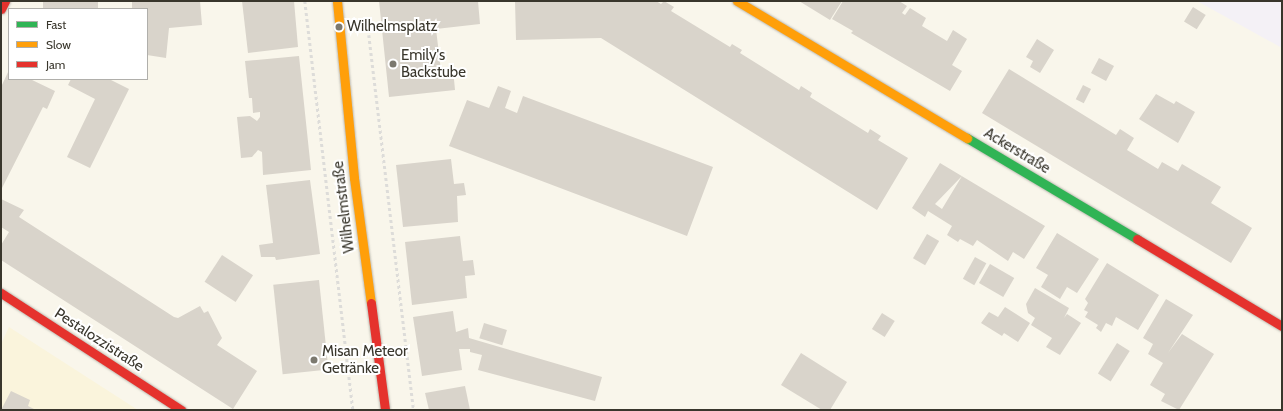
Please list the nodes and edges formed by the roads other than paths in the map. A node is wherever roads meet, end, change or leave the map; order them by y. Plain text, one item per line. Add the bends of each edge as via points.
1 (5, 1) edge
2 (337, 1) edge
3 (737, 1) edge
4 (1, 9) edge
5 (1, 293) edge
6 (1282, 326) edge
7 (181, 410) edge
8 (385, 410) edge

1 - 4 street
2 - 8 street, Wilhelmstraße via 354,178
3 - 6 street, Ackerstraße
5 - 7 street, Pestalozzistraße

